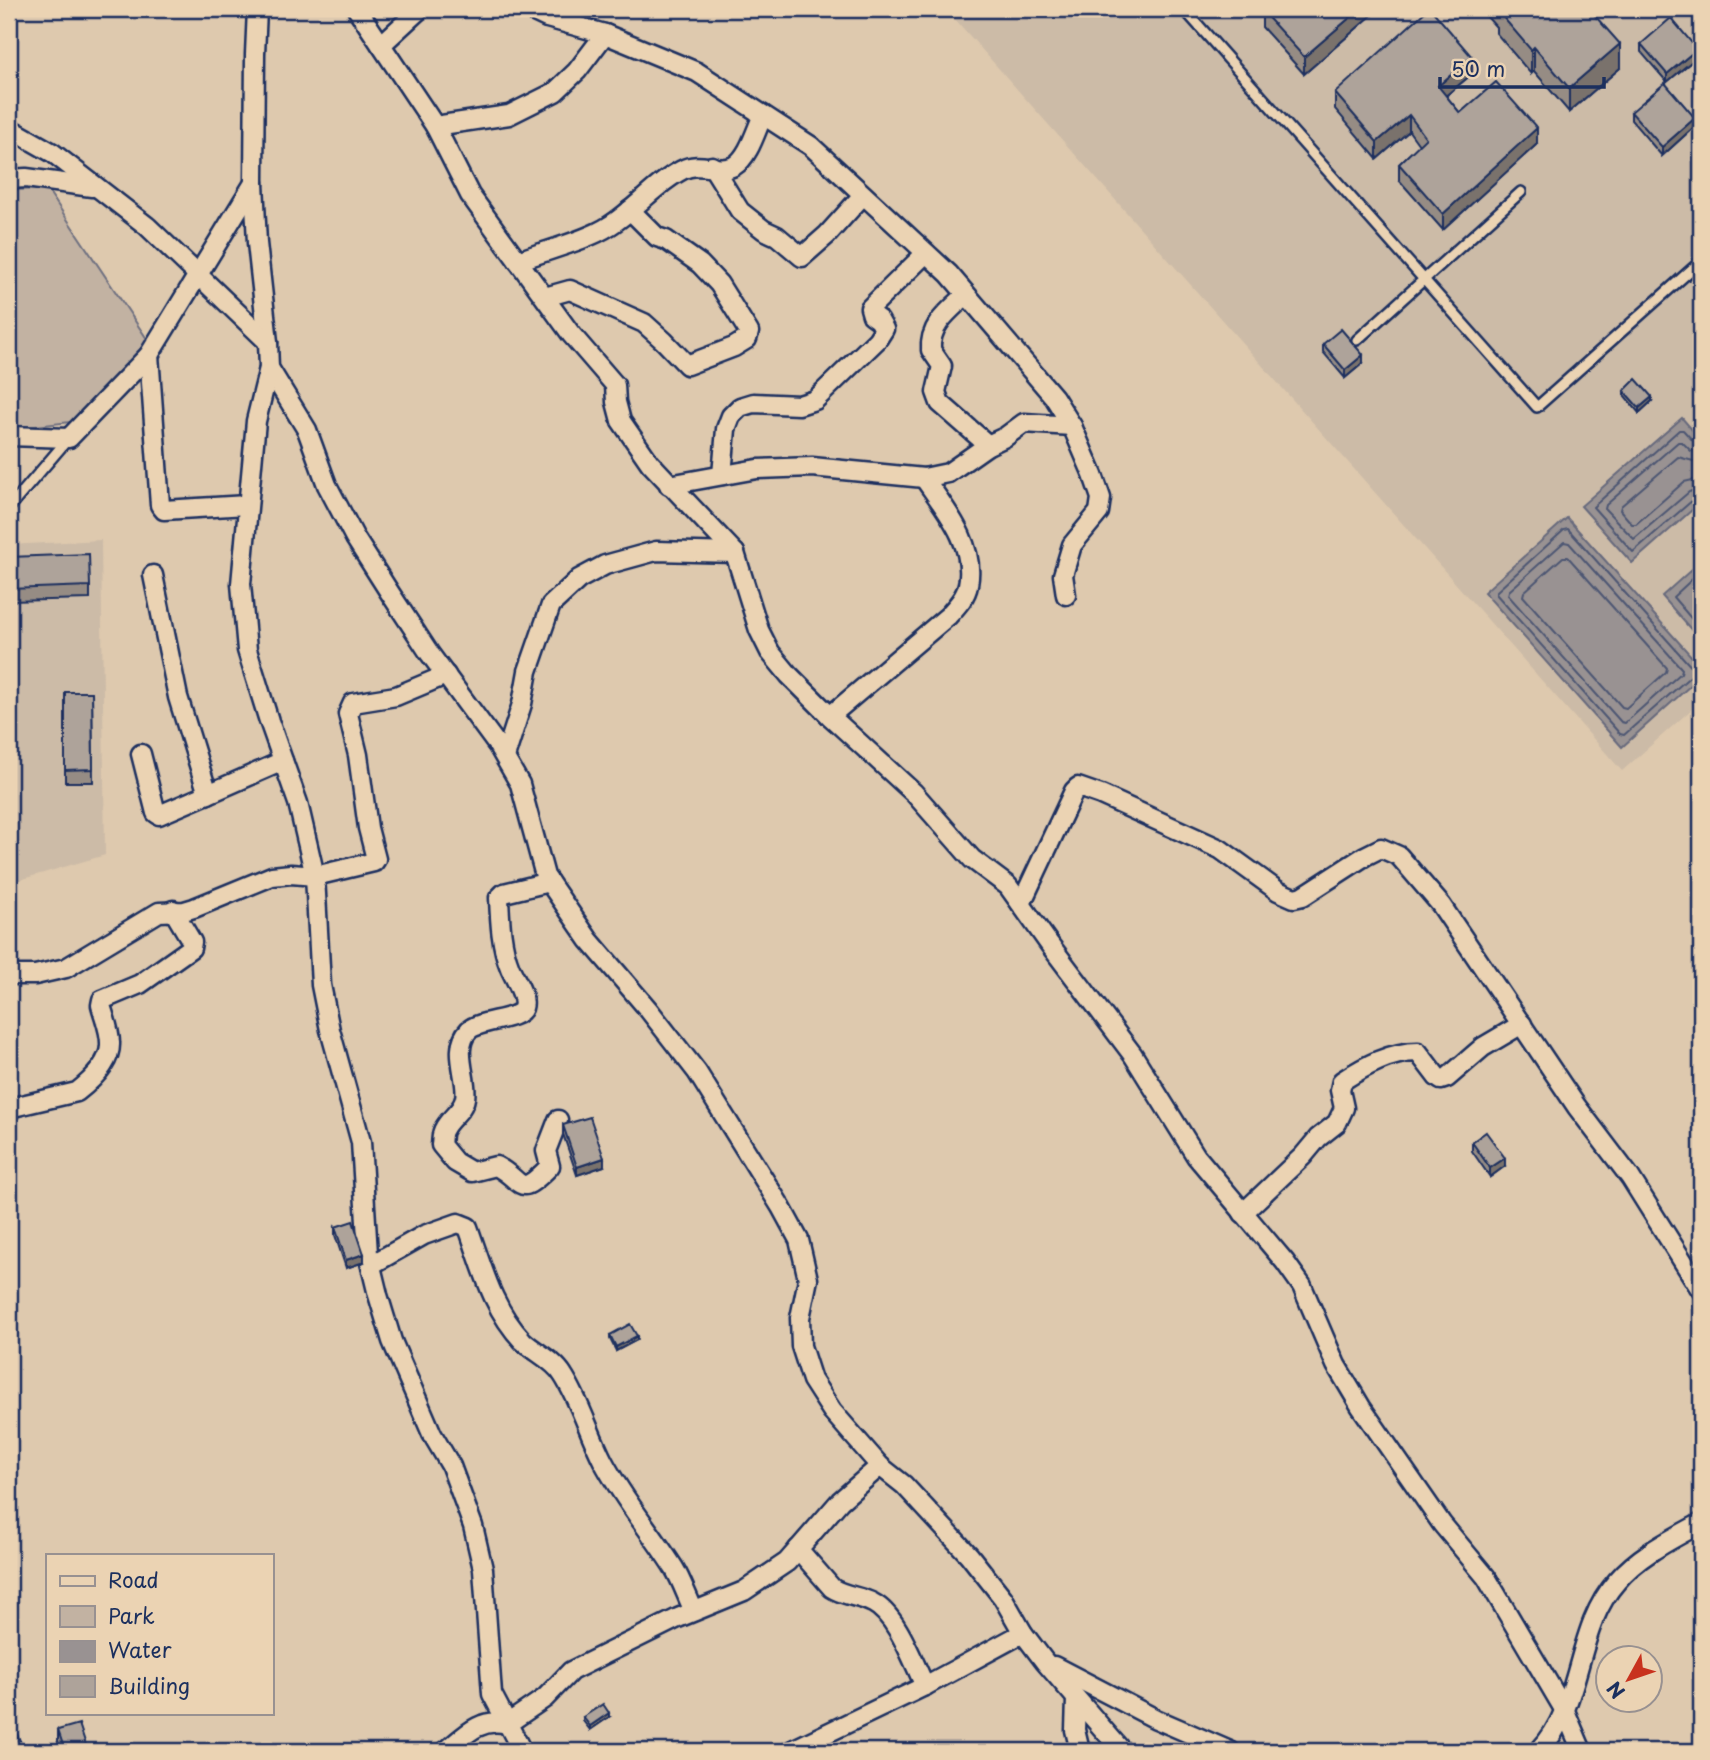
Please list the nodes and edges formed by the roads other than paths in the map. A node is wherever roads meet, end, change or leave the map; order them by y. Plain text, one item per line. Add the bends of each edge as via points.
1 (257, 9) edge
2 (358, 9) edge
3 (420, 9) edge
4 (528, 9) edge
5 (1184, 9) edge
6 (604, 34) junction
7 (381, 45) junction
8 (763, 115) junction
9 (435, 126) junction
10 (9, 128) edge
11 (712, 166) junction
12 (9, 179) edge
13 (254, 183) junction
14 (94, 187) junction
15 (1521, 192) dead end
16 (863, 195) junction
17 (631, 210) junction
18 (926, 253) junction
19 (518, 261) junction
20 (1701, 261) edge
21 (200, 274) junction
22 (1424, 279) junction
23 (966, 295) junction
24 (545, 297) junction
25 (1357, 340) dead end
26 (268, 342) junction
27 (149, 355) junction
28 (269, 368) junction
29 (1073, 426) junction
30 (9, 436) edge
31 (69, 438) junction
32 (988, 444) junction
33 (722, 475) junction
34 (924, 478) junction
35 (669, 485) junction
36 (247, 505) junction
37 (9, 508) edge
38 (735, 553) junction
39 (153, 575) dead end
40 (1066, 595) dead end
41 (446, 675) junction
42 (830, 716) junction
43 (141, 754) dead end
44 (505, 757) junction
45 (283, 761) junction
46 (208, 794) junction
47 (315, 876) junction
48 (549, 882) junction
49 (1021, 904) junction
50 (173, 910) junction
51 (9, 975) edge
52 (1522, 1024) junction
53 (9, 1108) edge
54 (558, 1120) dead end
55 (1243, 1213) junction
56 (371, 1265) junction
57 (1701, 1290) edge
58 (880, 1466) junction
59 (1701, 1523) edge
60 (798, 1549) junction
61 (694, 1611) junction
62 (1023, 1633) junction
63 (1045, 1662) junction
64 (925, 1686) junction
65 (1076, 1699) junction
66 (1565, 1711) junction
67 (507, 1724) junction
68 (446, 1751) edge
69 (522, 1751) edge
70 (790, 1751) edge
71 (1080, 1751) edge
72 (1122, 1751) edge
73 (1230, 1751) edge
74 (1539, 1751) edge
75 (1581, 1751) edge

1 - 13 street
2 - 7 street
3 - 7 street
4 - 6 street
5 - 22 lane
6 - 8 street via 698,72
6 - 9 street via 555,92 509,115
7 - 9 street
8 - 11 street via 739,162 724,169
8 - 16 street via 811,146
9 - 19 street via 470,195
10 - 14 street via 53,153
11 - 16 street via 740,211 802,257
11 - 17 street via 695,164 681,170
12 - 14 street
13 - 21 street
13 - 26 street
14 - 21 street
15 - 22 lane
16 - 18 street
17 - 19 street via 601,230
17 - 24 street via 657,237 700,264 719,284 749,332 747,339 687,365 644,323 570,290
18 - 23 street
18 - 33 street via 870,308 884,329 877,340 814,400 799,405 753,403 740,407 726,429
19 - 24 street
20 - 22 lane via 1537,407
21 - 26 street
21 - 27 street
22 - 25 lane
23 - 29 street via 1054,397
23 - 32 street via 939,320 932,337 930,350 942,366 936,392 940,403
24 - 35 street via 615,385 621,421
26 - 28 street
27 - 31 street
27 - 36 street via 160,505 164,510
28 - 36 street via 256,421
28 - 41 street via 302,420 323,479 355,538
29 - 32 street via 1024,423
29 - 40 street via 1101,498 1099,512 1068,555 1063,575
30 - 31 street
31 - 37 lane
32 - 34 street via 948,473
33 - 34 street via 812,467
33 - 35 street
34 - 42 street via 964,543 968,586 948,616
35 - 38 street
36 - 45 street via 241,584 247,650
38 - 42 street via 770,652
38 - 44 street via 656,551 605,565 579,579 551,605
39 - 46 street via 178,697
41 - 44 street
41 - 47 street via 396,696 353,703 349,708 376,859 368,865
42 - 49 street via 914,793 972,859 1008,886
43 - 46 street via 159,815
44 - 48 street via 520,784
45 - 46 street
45 - 47 street via 299,803
47 - 50 street via 272,876 194,908
47 - 56 street via 321,985 361,1142
48 - 54 street via 499,898 504,950 524,1006 521,1012 487,1022 465,1036 461,1069 466,1098 443,1130 441,1145 472,1172 496,1166 524,1185 536,1181 550,1166 546,1151
48 - 58 street via 589,940 697,1072 781,1208 799,1240 808,1279 800,1318 801,1346 812,1380 832,1411
49 - 52 street via 1078,787 1220,849 1294,898 1381,848 1399,856 1441,905
49 - 55 street via 1133,1055 1196,1156
50 - 51 street via 159,912 66,968
50 - 53 street via 191,948 140,985 102,1000 111,1043 108,1057 87,1085 77,1092
52 - 55 street via 1441,1080 1418,1052 1404,1052 1376,1061 1342,1081 1344,1108 1337,1123
52 - 57 street via 1630,1177
55 - 66 street via 1302,1286 1336,1365 1361,1407 1442,1524 1486,1577
56 - 61 street via 425,1235 458,1223 468,1227 501,1315 563,1375 604,1462 674,1569
56 - 67 street via 392,1341 432,1434 452,1466 473,1526 483,1569 492,1694
58 - 60 street via 840,1501
58 - 62 street via 904,1485 969,1555
59 - 66 street via 1638,1561 1616,1581 1599,1606
60 - 61 street via 787,1562 744,1591
60 - 64 street via 832,1588 874,1603 888,1615
61 - 67 street via 571,1671 545,1698
62 - 63 street
62 - 64 street
63 - 65 street
63 - 73 street
64 - 70 street
65 - 71 street
65 - 72 street
66 - 74 street
66 - 75 street
67 - 68 street via 493,1720 480,1724
67 - 69 street

